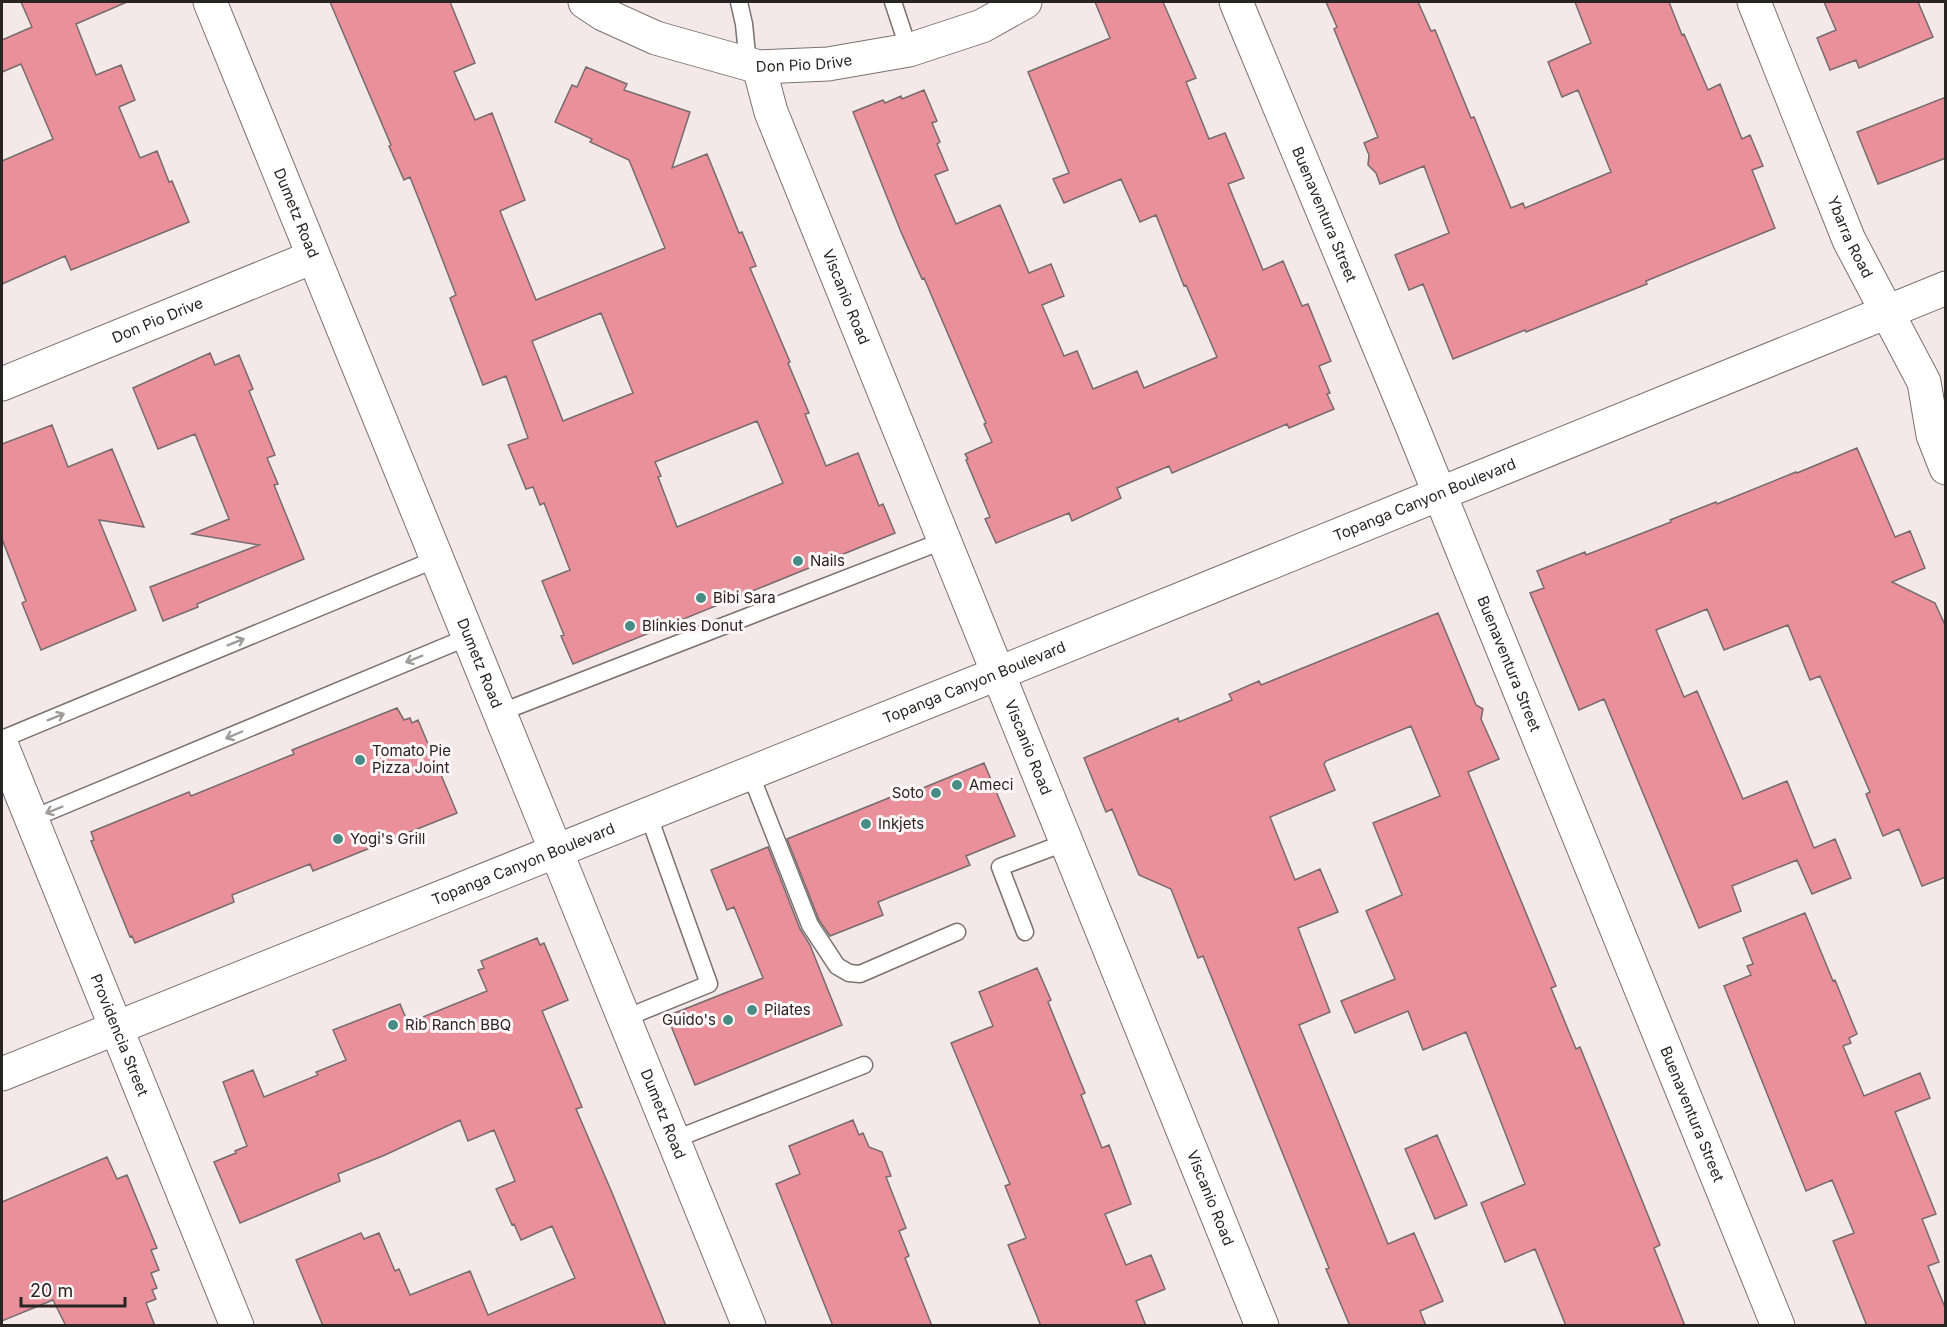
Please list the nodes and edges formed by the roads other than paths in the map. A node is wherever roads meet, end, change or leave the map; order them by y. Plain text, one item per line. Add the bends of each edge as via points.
1 (210, 2) edge
2 (585, 2) edge
3 (739, 2) edge
4 (893, 2) edge
5 (1025, 2) edge
6 (1236, 2) edge
7 (1754, 2) edge
8 (909, 50) junction
9 (754, 66) junction
10 (314, 257) junction
11 (1946, 288) edge
12 (1887, 312) junction
13 (2, 384) edge
14 (1946, 468) edge
15 (1439, 494) junction
16 (945, 540) junction
17 (436, 559) junction
18 (468, 637) junction
19 (999, 673) junction
20 (499, 713) junction
21 (2, 739) edge
22 (2, 746) edge
23 (750, 773) junction
24 (648, 814) junction
25 (31, 819) junction
26 (1067, 842) junction
27 (556, 851) junction
28 (957, 932) dead end
29 (1025, 932) dead end
30 (623, 1019) junction
31 (117, 1028) junction
32 (864, 1065) dead end
33 (2, 1074) edge
34 (673, 1140) junction
35 (237, 1326) edge
36 (748, 1326) edge
37 (1262, 1326) edge
38 (1778, 1326) edge

1 - 10 street, Dumetz Road
2 - 9 street, Don Pio Drive via 656,38
3 - 9 lane
4 - 8 lane
5 - 8 street, Don Pio Drive via 982,26
6 - 15 street, Buenaventura Street
7 - 12 street, Ybarra Road via 1849,240
8 - 9 street, Don Pio Drive via 828,64
9 - 16 street, Viscanio Road
10 - 13 street, Don Pio Drive
10 - 17 street, Dumetz Road
11 - 12 street, Topanga Canyon Boulevard
12 - 14 street, Ybarra Road via 1924,382 1932,435
12 - 15 street, Topanga Canyon Boulevard
15 - 19 street, Topanga Canyon Boulevard
15 - 38 street, Buenaventura Street
16 - 19 street, Viscanio Road
16 - 20 lane
17 - 18 street, Dumetz Road
21 -> 17 lane
18 - 20 street, Dumetz Road
18 -> 25 lane
19 - 23 street, Topanga Canyon Boulevard
19 - 26 street, Viscanio Road
20 - 27 street, Dumetz Road
22 - 25 street, Providencia Street
23 - 24 street, Topanga Canyon Boulevard
23 - 28 lane via 810,926 837,966 860,974
24 - 27 street, Topanga Canyon Boulevard
24 - 30 lane via 709,984
25 - 31 street, Providencia Street
26 - 29 lane via 1000,867
26 - 37 street, Viscanio Road
27 - 30 street, Dumetz Road
27 - 31 street, Topanga Canyon Boulevard
30 - 34 street, Dumetz Road
31 - 33 street, Topanga Canyon Boulevard
31 - 35 street, Providencia Street
32 - 34 lane
34 - 36 street, Dumetz Road

